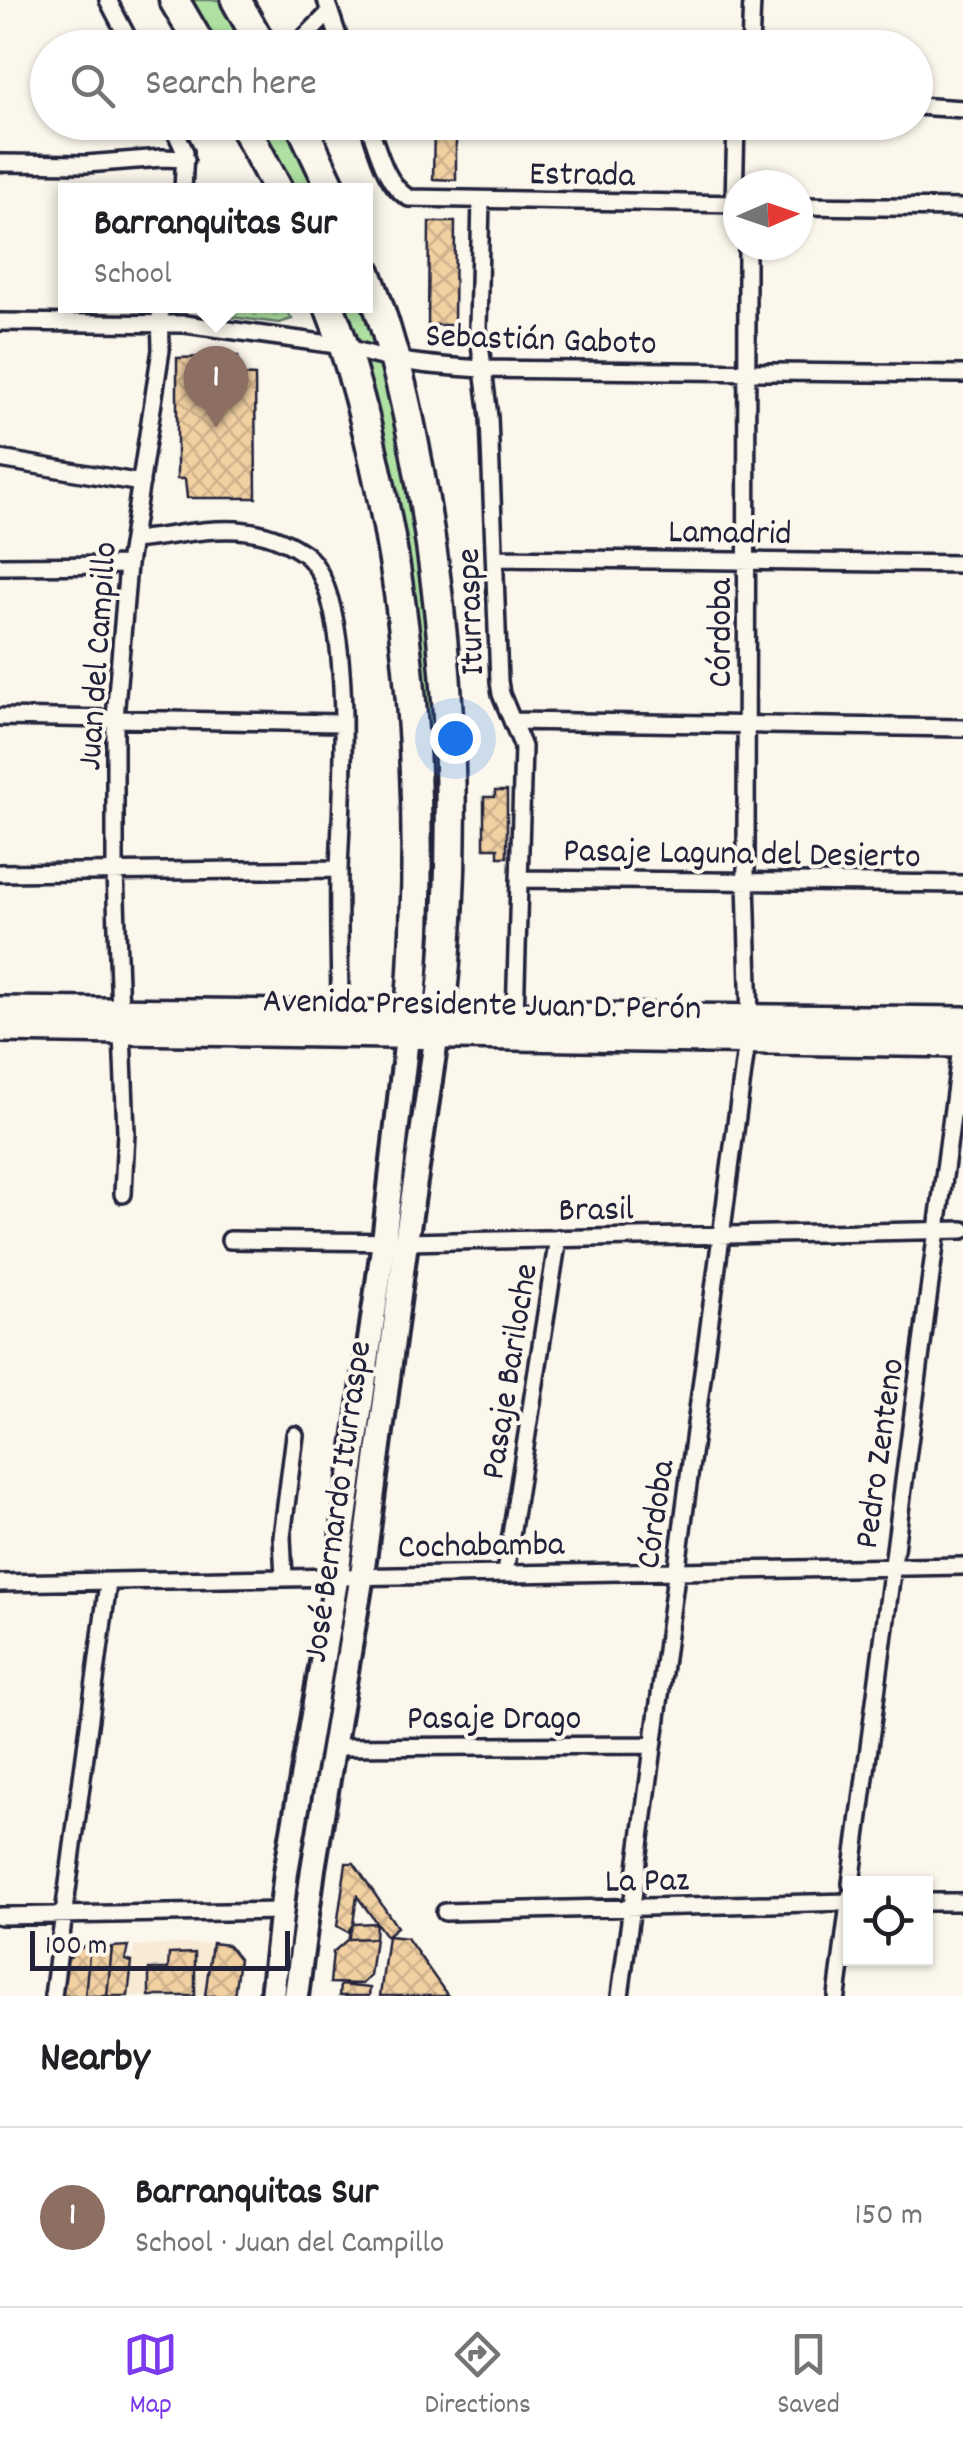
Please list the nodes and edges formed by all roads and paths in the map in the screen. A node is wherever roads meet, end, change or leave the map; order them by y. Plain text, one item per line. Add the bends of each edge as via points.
1 (108, 0) edge
2 (174, 0) edge
3 (236, 0) edge
4 (752, 0) edge
5 (328, 6) edge
6 (124, 30) edge
7 (192, 30) edge
8 (253, 30) edge
9 (309, 30) edge
10 (336, 30) edge
11 (751, 30) edge
12 (933, 107) edge
13 (963, 109) edge
14 (178, 140) edge
15 (252, 140) edge
16 (308, 140) edge
17 (375, 140) edge
18 (736, 140) edge
19 (186, 160) junction
20 (0, 163) edge
21 (736, 170) edge
22 (183, 183) edge
23 (274, 183) edge
24 (329, 183) edge
25 (481, 200) junction
26 (723, 204) edge
27 (813, 206) edge
28 (963, 208) edge
29 (747, 260) edge
30 (373, 294) edge
31 (160, 313) edge
32 (332, 313) edge
33 (0, 322) edge
34 (159, 323) junction
35 (344, 346) junction
36 (394, 359) junction
37 (483, 369) junction
38 (746, 374) junction
39 (963, 374) edge
40 (0, 459) edge
41 (141, 483) junction
42 (132, 540) junction
43 (496, 558) junction
44 (748, 560) junction
45 (963, 564) edge
46 (128, 565) junction
47 (0, 566) edge
48 (0, 716) edge
49 (115, 718) junction
50 (512, 721) junction
51 (748, 723) junction
52 (342, 724) junction
53 (963, 728) edge
54 (339, 869) junction
55 (114, 872) junction
56 (0, 873) edge
57 (521, 879) junction
58 (746, 882) junction
59 (963, 884) edge
60 (0, 1010) edge
61 (340, 1016) junction
62 (515, 1017) junction
63 (963, 1020) edge
64 (121, 1023) junction
65 (409, 1025) junction
66 (439, 1025) junction
67 (0, 1029) edge
68 (748, 1031) junction
69 (963, 1031) edge
70 (962, 1044) edge
71 (123, 1194) dead end
72 (940, 1230) junction
73 (963, 1230) edge
74 (721, 1234) junction
75 (558, 1238) junction
76 (230, 1240) dead end
77 (395, 1241) junction
78 (294, 1435) dead end
79 (963, 1566) edge
80 (890, 1567) junction
81 (676, 1571) junction
82 (506, 1572) junction
83 (362, 1575) junction
84 (337, 1576) junction
85 (284, 1578) junction
86 (0, 1583) edge
87 (108, 1584) junction
88 (653, 1745) junction
89 (336, 1747) junction
90 (852, 1876) edge
91 (843, 1894) edge
92 (933, 1902) edge
93 (963, 1902) edge
94 (631, 1908) junction
95 (281, 1911) junction
96 (445, 1912) dead end
97 (63, 1915) junction
98 (0, 1916) edge
99 (843, 1949) edge
100 (53, 1996) edge
101 (272, 1996) edge
102 (296, 1996) edge
103 (620, 1996) edge
104 (837, 1996) edge

1 - 6 street
2 - 7 highway
3 - 8 highway
4 - 11 street
5 - 9 street
5 - 10 street
12 - 13 street
14 - 19 street
15 - 23 highway
16 - 24 highway
17 - 25 street, Estrada via 400,194 424,201
18 - 21 street
19 - 20 street
19 - 22 street
25 - 26 street, Estrada
25 - 37 street, Iturraspe
27 - 28 street
29 - 38 street, Córdoba
30 - 36 highway
31 - 34 street, Juan del Campillo
32 - 35 highway
33 - 34 street, Sebastián Gaboto
34 - 35 street, Sebastián Gaboto
34 - 41 street, Juan del Campillo
35 - 36 street, Sebastián Gaboto
35 - 65 highway via 390,535 410,684 416,765
36 - 37 street, Sebastián Gaboto
36 - 66 highway via 426,512 447,691 449,851
37 - 38 street, Sebastián Gaboto
37 - 43 street, Iturraspe
38 - 39 street, Sebastián Gaboto
38 - 44 street, Córdoba
40 - 41 street
41 - 42 street, Juan del Campillo
42 - 46 street, Juan del Campillo
42 - 52 street via 225,528 255,532 313,560 329,593 341,660
43 - 44 street, Lamadrid
43 - 50 street, Iturraspe via 500,694
44 - 45 street, Lamadrid
44 - 51 street, Córdoba
46 - 47 street
46 - 49 street, Juan del Campillo
48 - 49 street
49 - 52 street
49 - 55 street, Juan del Campillo
50 - 51 street
50 - 57 street, Iturraspe via 522,747
51 - 53 street
51 - 58 street, Córdoba
52 - 54 street
54 - 55 street
54 - 61 street
55 - 56 street
55 - 64 street, Juan del Campillo
57 - 58 street, Pasaje Laguna del Desierto
57 - 62 street, Iturraspe
58 - 59 street, Pasaje Laguna del Desierto
58 - 68 street, Córdoba
60 - 64 main road, Avenida Presidente Juan D. Perón
61 - 64 main road, Avenida Presidente Juan D. Perón
61 - 65 main road, Avenida Presidente Juan D. Perón
62 - 66 main road, Avenida Presidente Juan D. Perón
62 - 68 main road, Avenida Presidente Juan D. Perón
63 - 68 main road, Avenida Presidente Juan D. Perón
64 - 65 main road, Avenida Presidente Juan D. Perón
64 - 67 main road, Avenida Presidente Juan D. Perón
64 - 71 street, Juan del Campillo
65 - 66 main road, Avenida Presidente Juan D. Perón
65 - 77 main road, José Bernardo Iturraspe
66 - 68 main road, Avenida Presidente Juan D. Perón
66 - 77 main road, José Bernardo Iturraspe
68 - 70 main road, Avenida Presidente Juan D. Perón
68 - 74 street, Córdoba
69 - 70 street, Pedro Zenteno
70 - 72 street, Pedro Zenteno
72 - 73 street, Brasil
72 - 74 street, Brasil
72 - 80 street, Pedro Zenteno
74 - 75 street, Brasil
74 - 81 street, Córdoba
75 - 77 street, Brasil
75 - 82 street, Pasaje Bariloche
76 - 77 street, Brasil
77 - 83 main road, José Bernardo Iturraspe
77 - 84 main road, José Bernardo Iturraspe
78 - 85 street
79 - 80 street, Cochabamba
80 - 81 street, Cochabamba
80 - 90 street, Pedro Zenteno
81 - 82 street, Cochabamba
81 - 88 street, Córdoba
82 - 83 street, Cochabamba
83 - 84 street, Cochabamba
83 - 89 main road, José Bernardo Iturraspe
84 - 85 street, Cochabamba
84 - 95 main road, José Bernardo Iturraspe
85 - 87 street, Cochabamba
86 - 87 street, Cochabamba
87 - 97 street
88 - 89 street, Pasaje Drago
88 - 94 street, Córdoba
89 - 102 main road, José Bernardo Iturraspe
91 - 94 street, La Paz
92 - 93 street
94 - 96 street, La Paz
94 - 103 street, Córdoba
95 - 97 street
95 - 101 main road, José Bernardo Iturraspe
97 - 98 street
97 - 100 street
99 - 104 street, Pedro Zenteno

